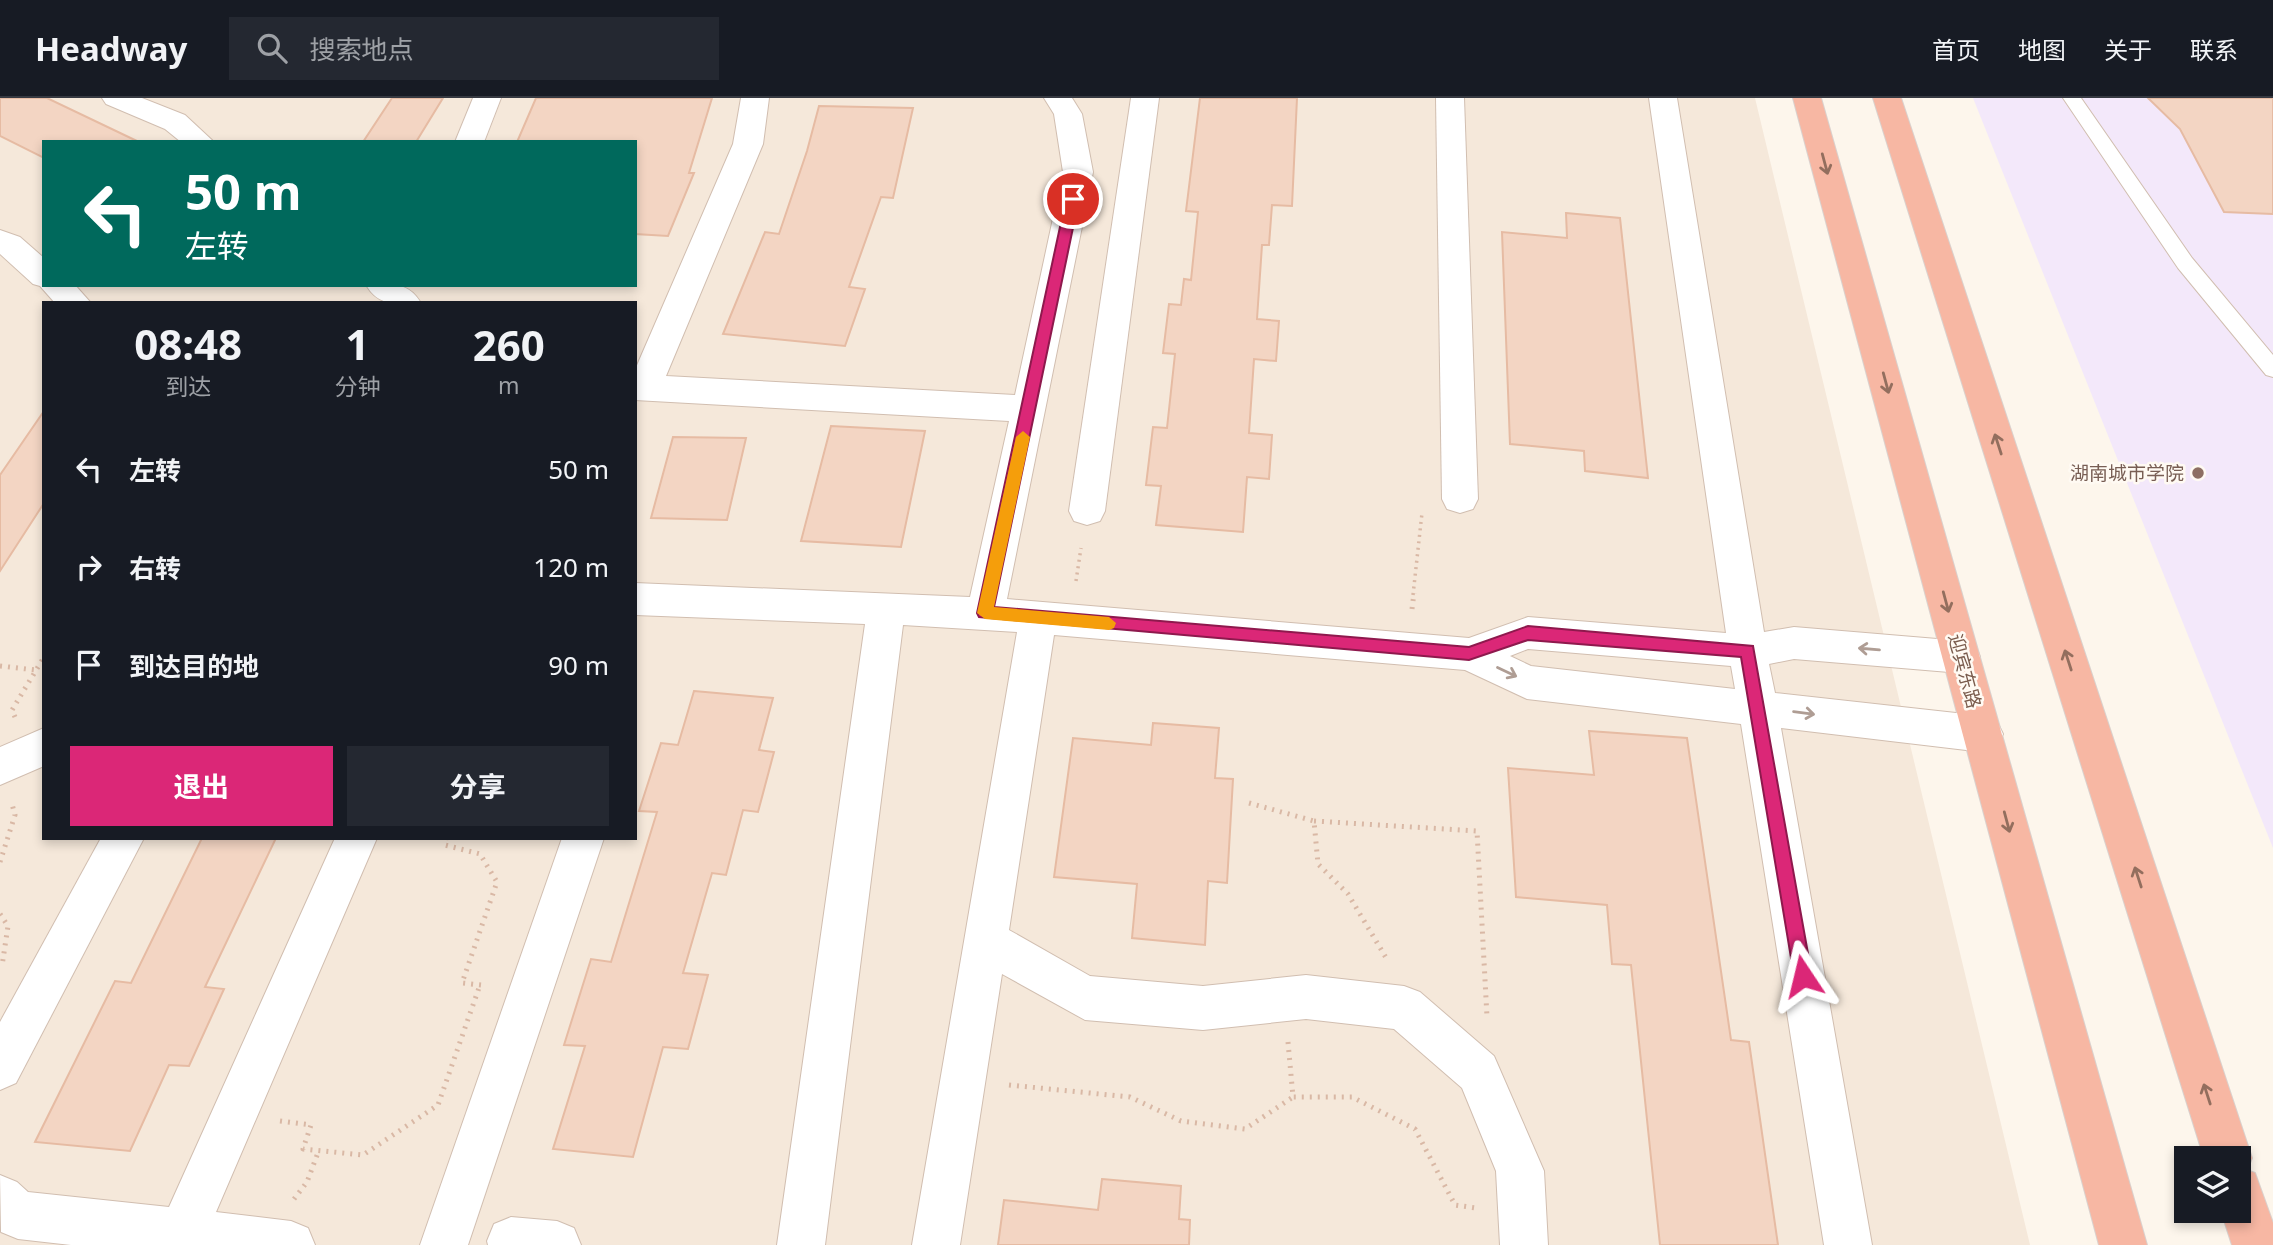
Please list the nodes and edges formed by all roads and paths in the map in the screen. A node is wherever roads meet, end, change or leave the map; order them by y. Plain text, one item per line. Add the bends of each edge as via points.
1 (116, 98) edge
2 (193, 98) edge
3 (487, 98) edge
4 (754, 98) edge
5 (1058, 98) edge
6 (1145, 98) edge
7 (1450, 98) edge
8 (1663, 98) edge
9 (1807, 98) edge
10 (1887, 98) edge
11 (2072, 98) edge
12 (175, 122) junction
13 (198, 140) edge
14 (470, 140) edge
15 (0, 241) edge
16 (42, 274) edge
17 (57, 287) edge
18 (385, 287) edge
19 (73, 301) edge
20 (402, 301) edge
21 (2273, 369) edge
22 (640, 387) edge
23 (1029, 409) junction
24 (1460, 499) joint
25 (1087, 511) joint
26 (637, 599) edge
27 (886, 609) junction
28 (985, 613) junction
29 (1054, 619) junction
30 (1408, 648) junction
31 (1748, 651) junction
32 (1469, 654) junction
33 (1961, 657) junction
34 (42, 660) edge
35 (0, 666) edge
36 (36, 670) junction
37 (1758, 708) junction
38 (1983, 734) junction
39 (18, 758) edge
40 (1249, 803) dead end
41 (1314, 821) junction
42 (122, 840) edge
43 (355, 840) edge
44 (446, 840) edge
45 (582, 840) edge
46 (0, 862) edge
47 (0, 914) edge
48 (986, 941) junction
49 (0, 974) edge
50 (480, 985) junction
51 (531, 990) junction
52 (1284, 999) junction
53 (1404, 1008) junction
54 (0, 1068) edge
55 (1478, 1072) junction
56 (963, 1080) junction
57 (1293, 1097) junction
58 (234, 1115) junction
59 (2224, 1146) edge
60 (0, 1199) edge
61 (2249, 1223) edge
62 (1523, 1230) edge
63 (182, 1234) junction
64 (291, 1245) edge
65 (444, 1245) edge
66 (801, 1245) edge
67 (936, 1245) edge
68 (1848, 1245) edge
69 (2123, 1245) edge
70 (2256, 1245) edge

1 - 12 street
2 - 12 street
3 - 14 street
4 - 22 street via 748,144
5 - 23 street via 1068,114 1078,172
6 - 25 street
7 - 24 street
8 - 31 street
9 -> 33 highway, 迎宾东路
59 -> 10 highway
11 - 21 lane via 2185,263
12 - 13 street
15 - 16 street
17 - 19 street
18 - 20 street
22 - 23 street
23 - 28 street
24 - 30 path via 1423,505
25 - 29 path
26 - 27 street
27 - 28 street
27 - 66 street
28 - 29 street
29 - 30 street
29 - 48 street
30 - 32 street
31 - 32 street via 1528,633
33 -> 31 street via 1794,643
31 - 37 street
32 -> 37 street via 1528,682
33 - 38 highway, 迎宾东路
34 - 36 path
35 - 36 path
36 - 39 path via 12,710
37 -> 38 street
37 - 68 street
38 -> 69 highway, 迎宾东路
39 - 46 path via 15,815
40 - 41 path
41 - 53 path via 1318,863 1348,894 1397,976
41 - 55 path via 1477,831 1489,1052
42 - 54 street
43 - 58 street
44 - 50 path via 445,845 480,854 497,882 462,983
45 - 51 street
47 - 49 path via 8,926
48 - 52 street via 1085,998 1203,1008
48 - 56 street
50 - 51 path
50 - 58 path via 438,1105 363,1156 303,1149 311,1125
51 - 65 street
52 - 53 street via 1306,997
52 - 57 path
53 - 55 street
55 - 62 street via 1520,1171
56 - 57 path via 1130,1097 1181,1121 1245,1129
56 - 67 street
57 - 62 path via 1352,1097 1415,1129 1455,1205
58 - 63 street
60 - 63 street via 18,1215
61 - 70 highway
63 - 64 street

